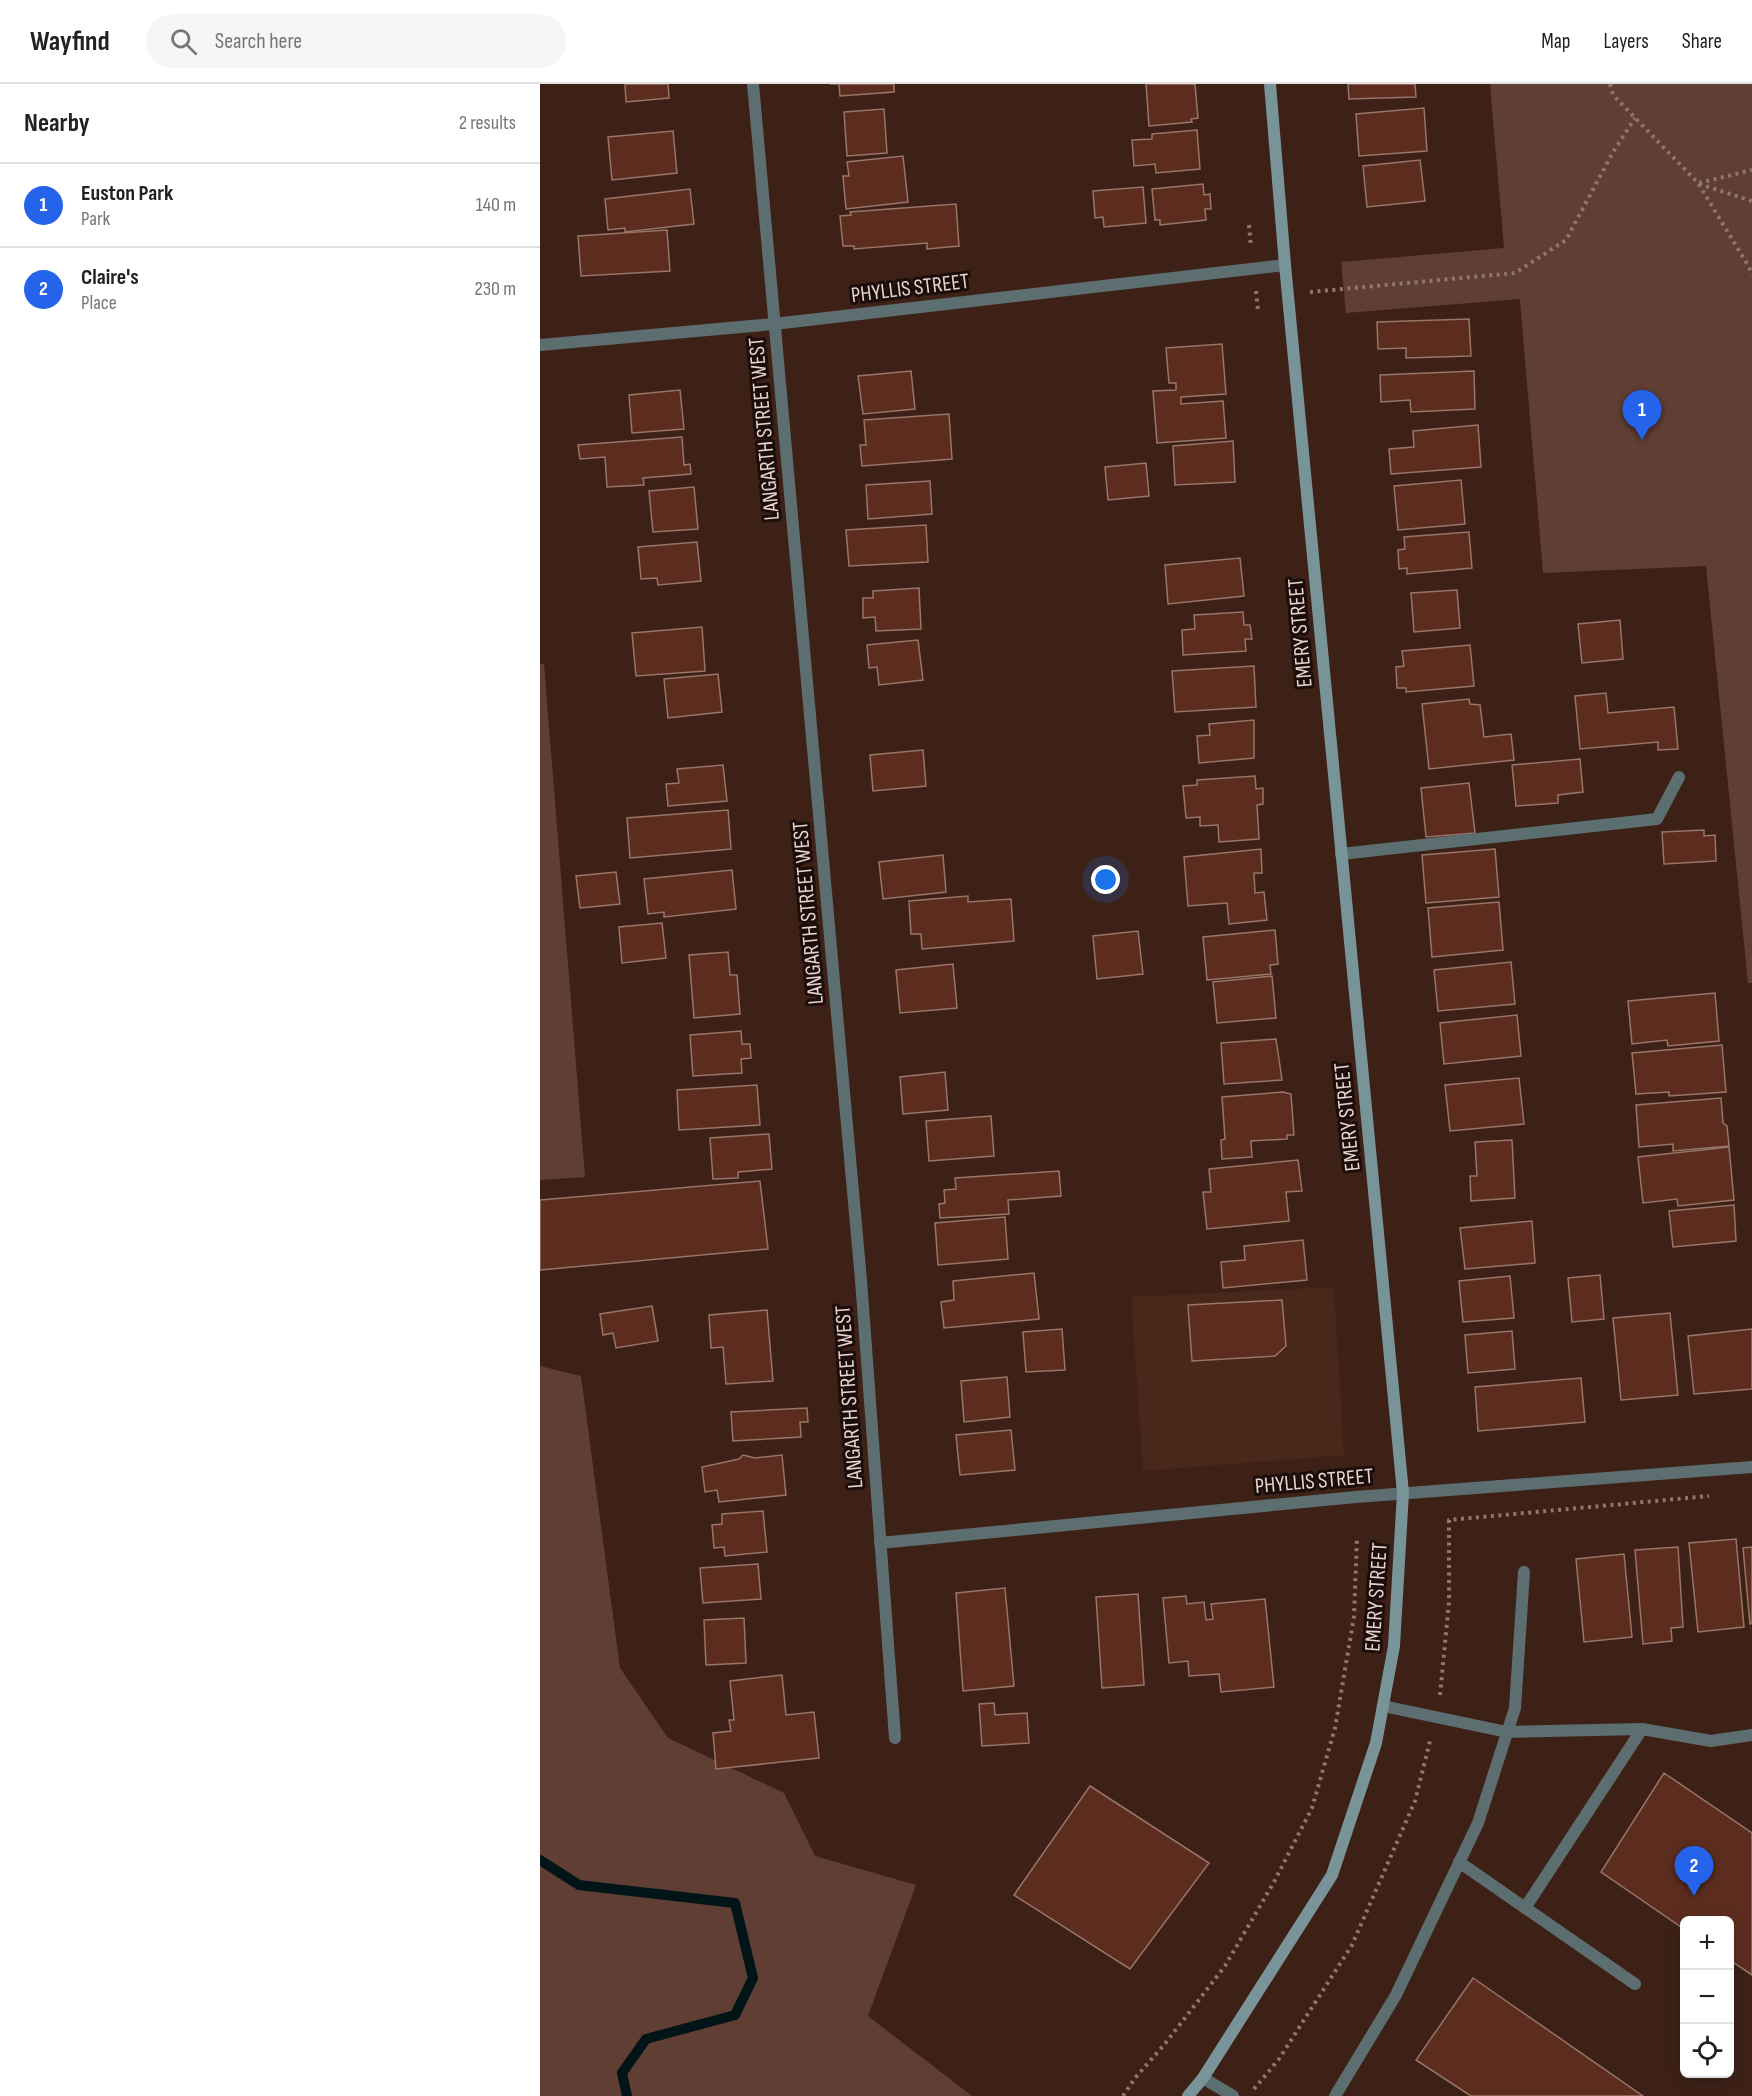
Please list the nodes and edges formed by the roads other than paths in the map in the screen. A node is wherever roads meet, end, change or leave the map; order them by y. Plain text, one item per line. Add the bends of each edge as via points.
1 (753, 84) edge
2 (1270, 84) edge
3 (1285, 265) junction
4 (774, 324) junction
5 (540, 345) edge
6 (1679, 777) dead end
7 (1341, 854) junction
8 (1752, 1467) edge
9 (1403, 1493) junction
10 (880, 1543) junction
11 (1524, 1572) dead end
12 (1383, 1706) junction
13 (1642, 1729) junction
14 (1507, 1732) junction
15 (1752, 1735) edge
16 (895, 1738) dead end
17 (1459, 1862) junction
18 (1525, 1908) junction
19 (1635, 1984) dead end
20 (1203, 2078) junction
21 (1188, 2096) edge
22 (1233, 2096) edge
23 (1335, 2096) edge

1 - 4 street, LANGARTH STREET WEST
2 - 3 street, EMERY STREET
3 - 4 street, PHYLLIS STREET
3 - 7 street, EMERY STREET
4 - 5 street, PHYLLIS STREET
4 - 10 street, LANGARTH STREET WEST via 861,1280
6 - 7 street via 1657,819
7 - 9 street, EMERY STREET
8 - 9 street, PHYLLIS STREET
9 - 10 street, PHYLLIS STREET
9 - 12 street, EMERY STREET via 1394,1646
10 - 16 street, LANGARTH STREET WEST
11 - 14 street via 1515,1708
12 - 14 street
12 - 20 street, EMERY STREET via 1376,1743 1332,1875
13 - 14 street
13 - 15 street via 1711,1741
13 - 18 street
14 - 17 street via 1478,1823
17 - 18 street
17 - 23 street via 1396,1995
18 - 19 street
20 - 21 street, EMERY STREET
20 - 22 street

